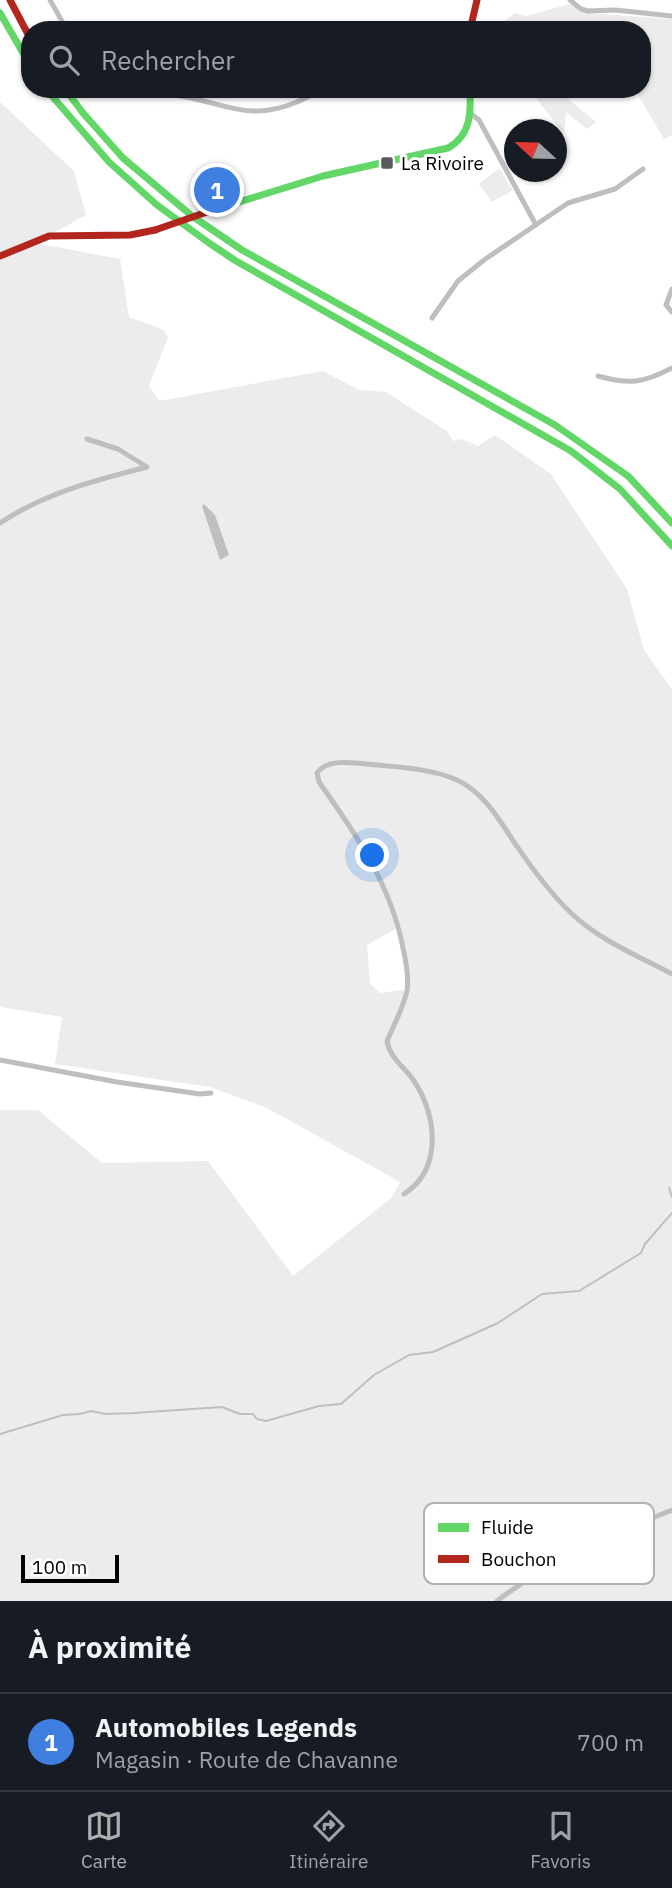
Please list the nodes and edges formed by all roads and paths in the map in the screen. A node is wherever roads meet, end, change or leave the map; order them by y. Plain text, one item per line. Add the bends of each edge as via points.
1 (10, 0) edge
2 (50, 0) edge
3 (477, 0) edge
4 (570, 0) edge
5 (0, 13) edge
6 (672, 16) edge
7 (21, 21) edge
8 (61, 21) edge
9 (472, 21) edge
10 (21, 49) edge
11 (53, 98) edge
12 (71, 98) edge
13 (190, 98) edge
14 (302, 98) edge
15 (470, 98) edge
16 (470, 113) junction
17 (643, 169) dead end
18 (536, 225) junction
19 (0, 256) edge
20 (672, 289) edge
21 (672, 312) edge
22 (432, 318) dead end
23 (672, 368) edge
24 (598, 376) dead end
25 (88, 439) dead end
26 (0, 523) edge
27 (672, 523) edge
28 (672, 546) edge
29 (672, 974) edge
30 (0, 1060) edge
31 (211, 1093) dead end
32 (404, 1194) dead end
33 (672, 1510) edge
34 (654, 1518) edge
35 (521, 1584) edge
36 (496, 1601) edge

1 - 7 main road
2 - 8 street
3 - 9 main road
4 - 6 street via 587,11
5 - 10 main road
11 - 28 main road via 108,162 186,229 572,451 621,489
12 - 27 main road via 134,171 199,223 555,425 628,476
13 - 14 street via 256,112
15 - 16 main road
16 - 18 street via 479,120
16 - 19 main road, bridge via 461,138 448,148 288,186 155,230 121,236 48,236
17 - 18 street via 615,188 568,204
18 - 22 street via 466,274
20 - 21 street via 666,305
23 - 24 street via 637,383
25 - 26 street via 118,449 148,467 67,489
29 - 32 street via 615,944 572,914 501,821 464,783 395,767 322,766 317,773 319,782 371,860 398,924 407,989 387,1041 388,1050 416,1084 434,1134 424,1173
30 - 31 street via 117,1082
33 - 34 street
35 - 36 street

